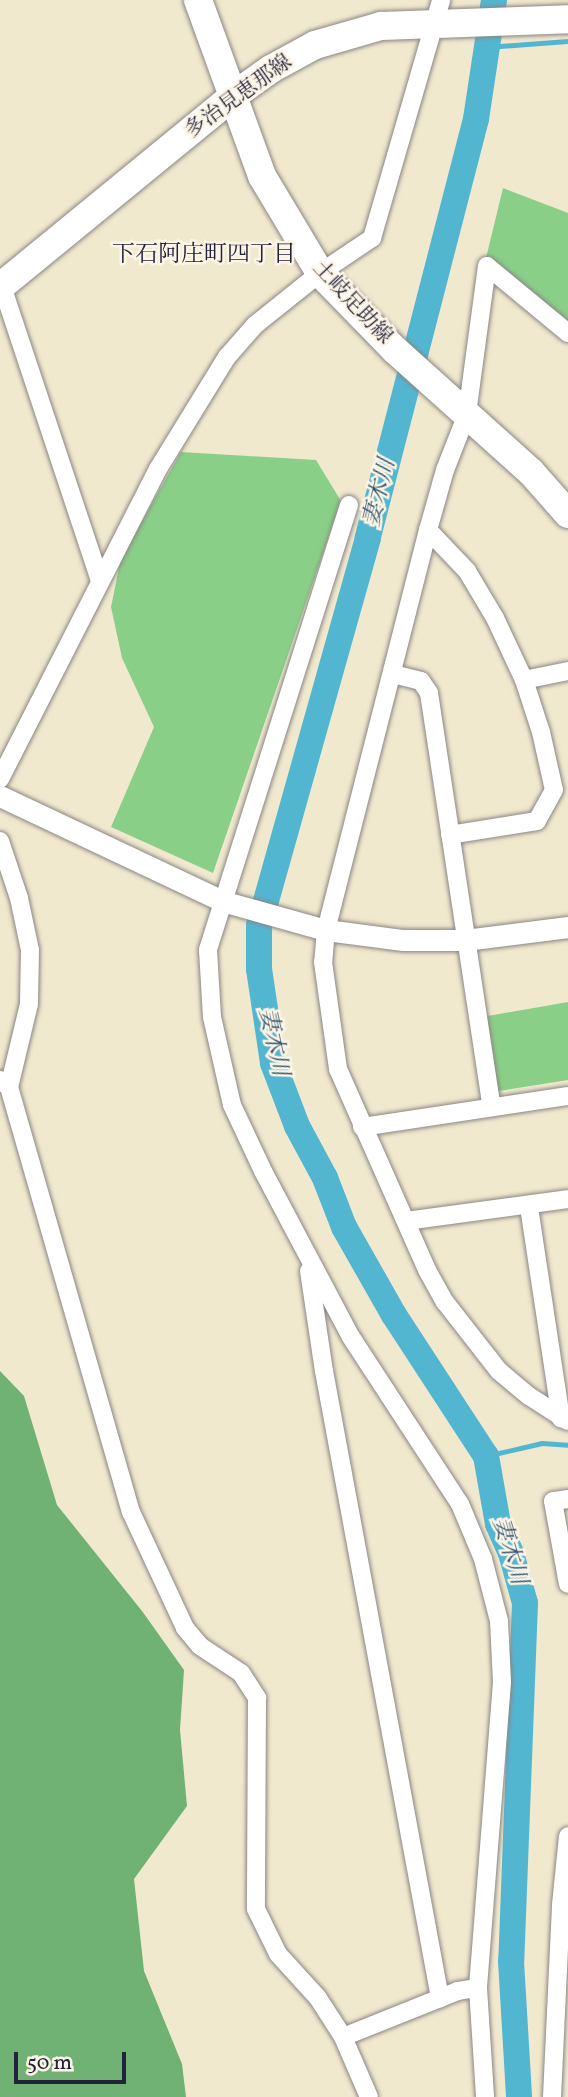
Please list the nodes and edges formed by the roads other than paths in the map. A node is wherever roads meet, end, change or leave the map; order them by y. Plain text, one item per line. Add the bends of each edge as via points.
1 (198, 0) edge
2 (563, 14) edge
3 (438, 16) edge
4 (233, 96) junction
5 (325, 277) junction
6 (1, 284) edge
7 (568, 333) edge
8 (460, 407) junction
9 (349, 505) dead end
10 (568, 514) edge
11 (428, 530) junction
12 (100, 580) junction
13 (568, 671) edge
14 (393, 674) junction
15 (524, 680) junction
16 (0, 779) edge
17 (0, 796) edge
18 (450, 835) junction
19 (0, 841) edge
20 (222, 901) junction
21 (568, 927) edge
22 (326, 930) junction
23 (465, 940) junction
24 (5, 1083) edge
25 (568, 1096) edge
26 (491, 1105) junction
27 (362, 1127) junction
28 (568, 1199) edge
29 (529, 1207) junction
30 (406, 1221) junction
31 (307, 1257) junction
32 (565, 1420) edge
33 (568, 1499) edge
34 (568, 1584) edge
35 (568, 1836) edge
36 (564, 1904) edge
37 (478, 1988) junction
38 (562, 1994) edge
39 (440, 1998) junction
40 (343, 2037) junction
41 (369, 2097) edge
42 (485, 2097) edge
43 (552, 2097) edge

1 - 4 main road, 土岐足助線
2 - 3 main road, 多治見恵那線
3 - 4 main road, 多治見恵那線 via 381,26 315,46
3 - 5 street via 372,238
4 - 5 main road, 土岐足助線 via 262,176
4 - 6 main road, 多治見恵那線
5 - 8 main road, 土岐足助線
5 - 12 street via 255,325 227,357 158,469
6 - 12 street
7 - 8 street via 487,266
8 - 10 main road, 土岐足助線 via 531,472
8 - 11 street
9 - 20 street
11 - 14 street
11 - 15 street via 467,571
12 - 16 street
13 - 15 street
14 - 18 street via 421,681 429,693
14 - 22 street
15 - 18 street via 554,790 537,821
17 - 20 street
18 - 23 street
19 - 24 street via 30,950 29,1004
20 - 22 street
20 - 31 street via 208,950 212,1017 233,1105
21 - 23 street
22 - 23 street via 402,940
22 - 27 street via 323,962 338,1069
23 - 26 street
24 - 40 street via 131,1512 185,1628 200,1646 241,1672 257,1698 256,1909 278,1954 318,1998
25 - 26 street
26 - 27 street
27 - 30 street
28 - 29 street
29 - 30 street
29 - 32 street
30 - 32 street via 445,1303 471,1337 499,1371
31 - 37 street via 351,1337 460,1504 483,1559 499,1621 502,1682
31 - 39 street
33 - 34 street via 553,1501
35 - 36 street
36 - 38 street
37 - 39 street
37 - 42 street
38 - 43 street
39 - 40 street
40 - 41 street

